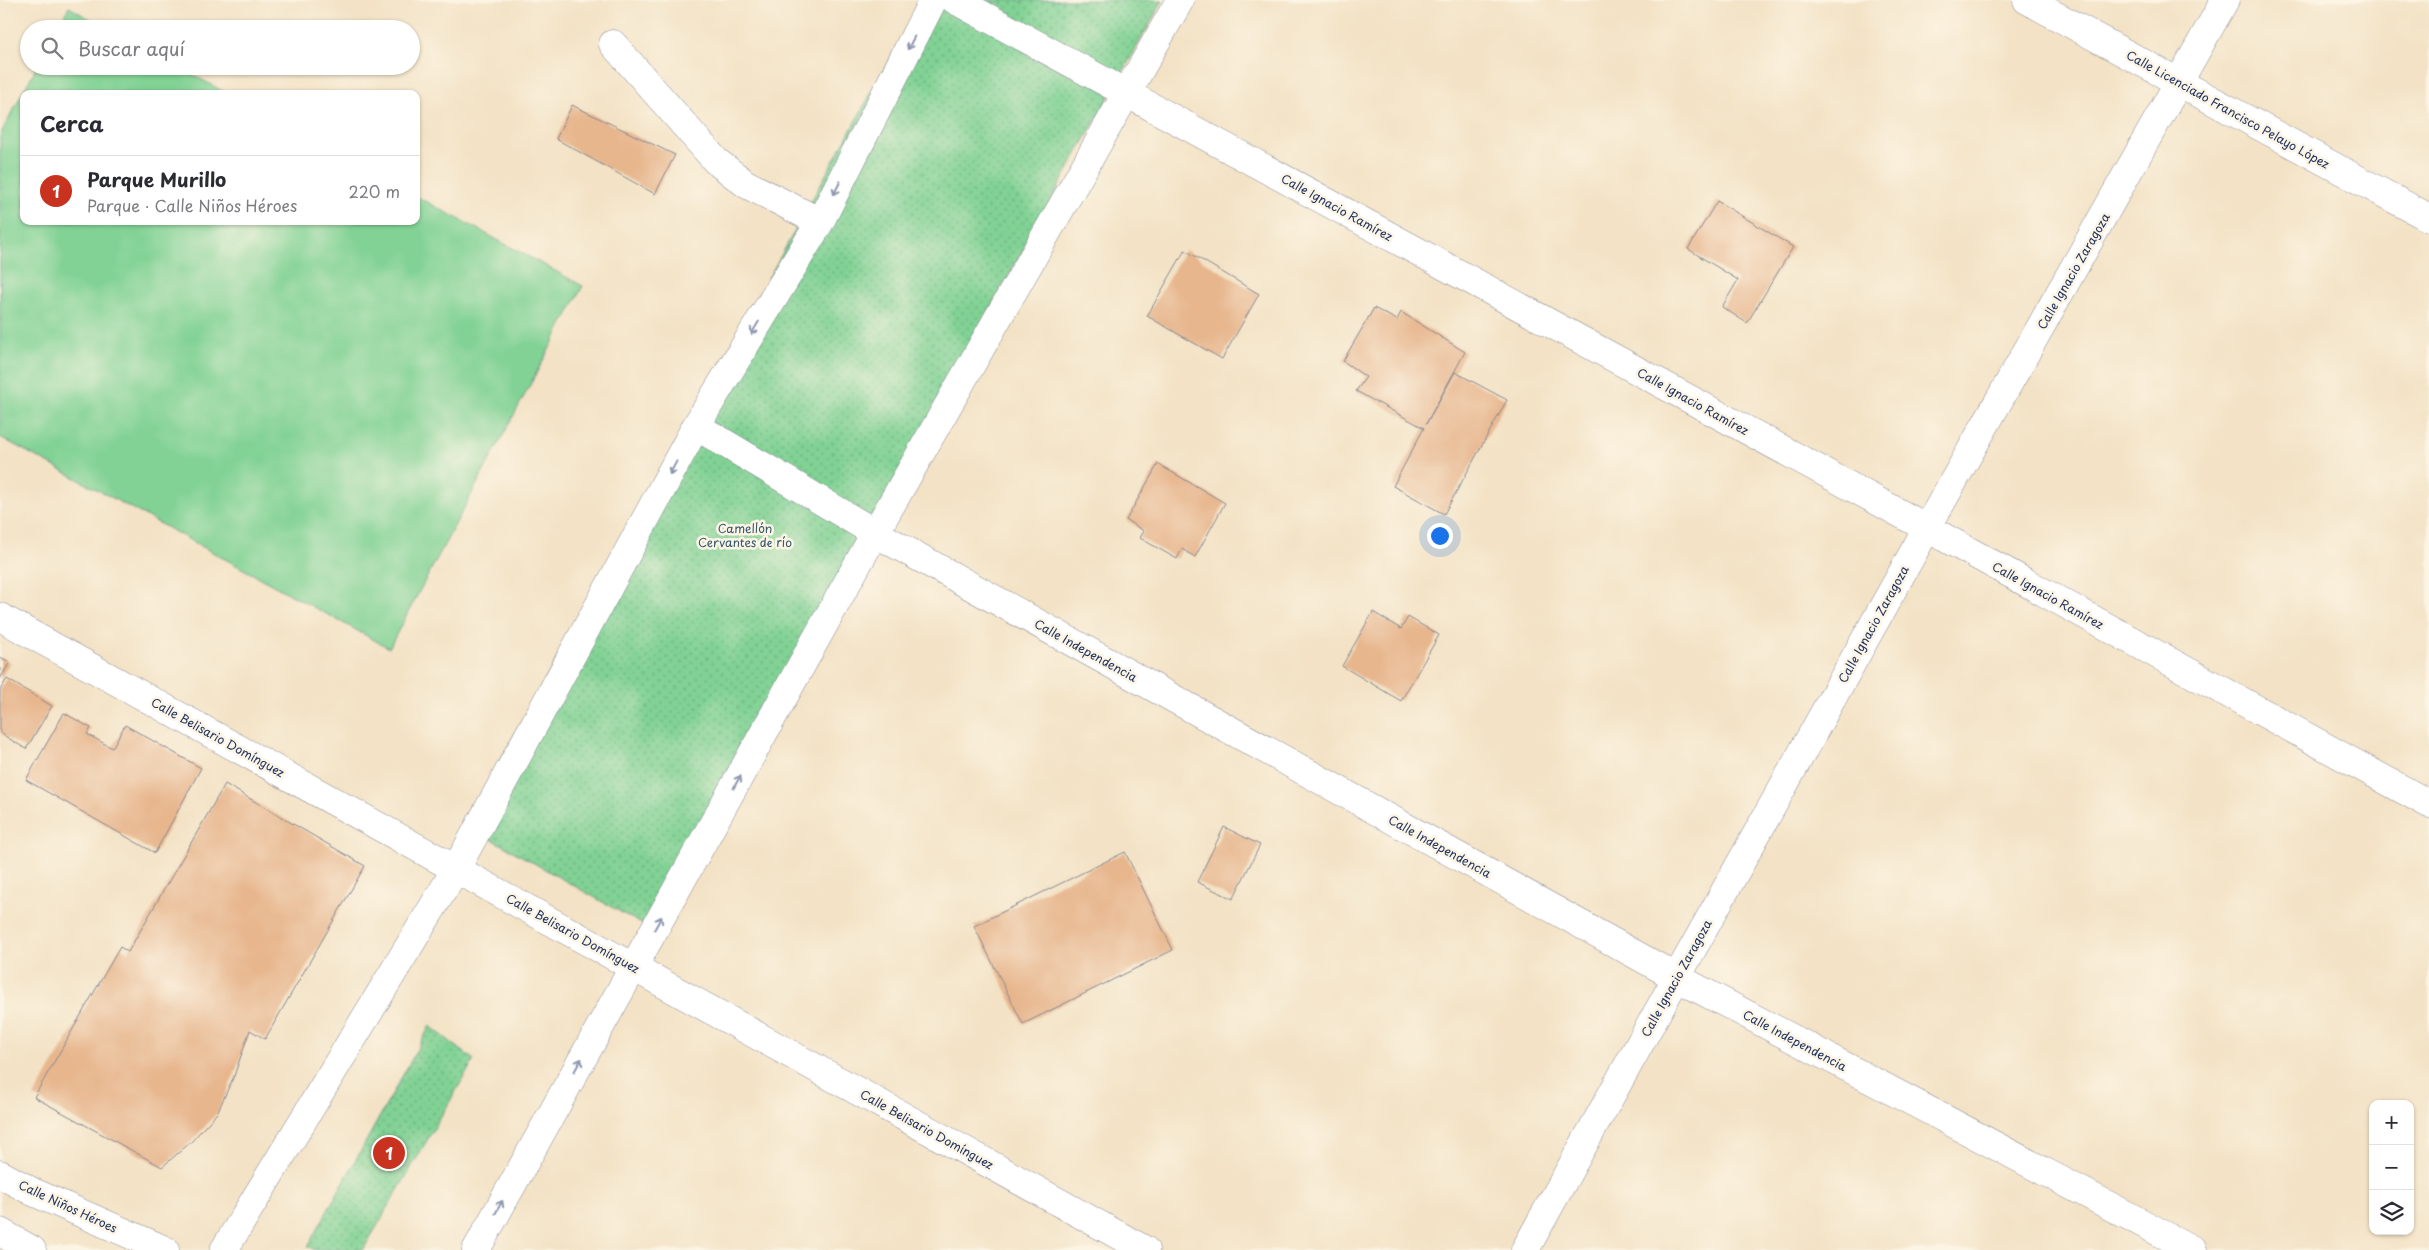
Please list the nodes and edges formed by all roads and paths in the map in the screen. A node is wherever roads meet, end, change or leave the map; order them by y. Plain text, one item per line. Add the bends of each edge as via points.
1 (933, 0) edge
2 (955, 0) edge
3 (1180, 0) edge
4 (2026, 0) edge
5 (2225, 0) edge
6 (612, 44) dead end
7 (2180, 82) junction
8 (1127, 93) junction
9 (2429, 218) edge
10 (820, 222) junction
11 (696, 426) junction
12 (1927, 528) junction
13 (875, 533) junction
14 (0, 617) edge
15 (2429, 804) edge
16 (456, 869) junction
17 (633, 967) junction
18 (1676, 977) junction
19 (0, 1174) edge
20 (0, 1232) edge
21 (32, 1250) edge
22 (165, 1250) edge
23 (224, 1250) edge
24 (476, 1250) edge
25 (1145, 1250) edge
26 (1525, 1250) edge
27 (2193, 1250) edge

1 -> 10 street
2 - 8 street, Calle Ignacio Ramírez
3 - 8 street
4 - 7 street, Calle Licenciado Francisco Pelayo López
5 - 7 street, Calle Ignacio Zaragoza
6 - 10 street via 716,161 746,184
7 - 9 street, Calle Licenciado Francisco Pelayo López
7 - 12 street, Calle Ignacio Zaragoza
8 - 12 street, Calle Ignacio Ramírez
8 - 13 street
10 -> 11 street
11 - 13 street, Calle Independencia
11 -> 16 street
12 - 15 street, Calle Ignacio Ramírez
12 - 18 street, Calle Ignacio Zaragoza
17 -> 13 street
13 - 18 street, Calle Independencia
14 - 16 street, Calle Belisario Domínguez
16 - 17 street, Calle Belisario Domínguez
16 - 23 street
24 -> 17 street
17 - 25 street, Calle Belisario Domínguez
18 - 26 street, Calle Ignacio Zaragoza
18 - 27 street, Calle Independencia
19 - 22 street, Calle Niños Héroes via 33,1192
20 - 21 street

